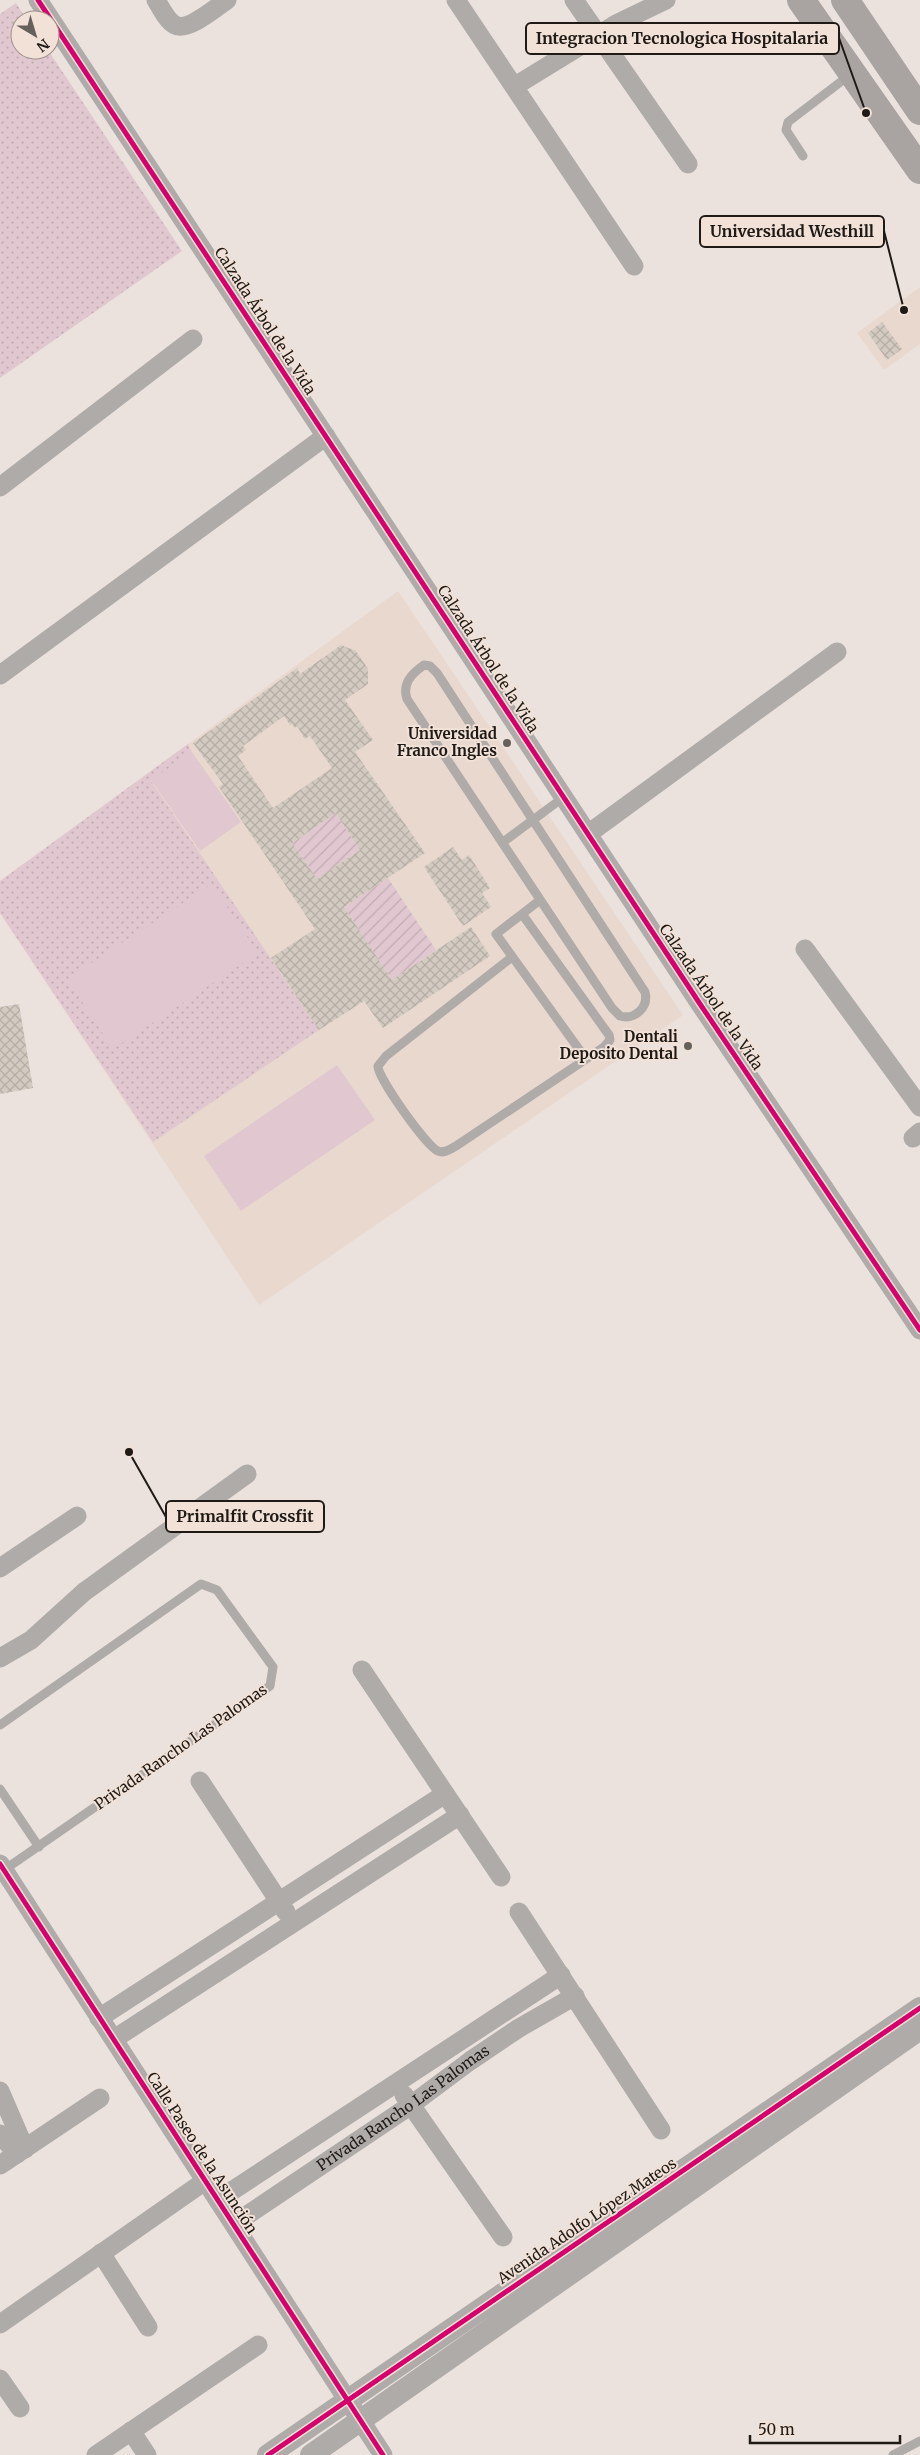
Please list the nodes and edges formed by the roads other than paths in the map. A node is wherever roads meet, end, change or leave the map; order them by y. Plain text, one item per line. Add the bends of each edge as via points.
1 (38, 0) edge
2 (156, 0) edge
3 (227, 0) edge
4 (456, 0) edge
5 (574, 0) edge
6 (666, 0) edge
7 (801, 0) edge
8 (844, 0) edge
9 (598, 34) junction
10 (851, 74) junction
11 (514, 86) junction
12 (920, 111) edge
13 (803, 156) dead end
14 (688, 164) dead end
15 (920, 170) edge
16 (634, 266) dead end
17 (193, 339) dead end
18 (326, 436) junction
19 (0, 487) edge
20 (837, 652) dead end
21 (0, 675) edge
22 (564, 797) junction
23 (534, 820) junction
24 (588, 834) junction
25 (503, 842) junction
26 (540, 900) junction
27 (522, 914) junction
28 (805, 949) dead end
29 (512, 957) junction
30 (586, 1059) junction
31 (920, 1107) edge
32 (920, 1330) edge
33 (247, 1474) dead end
34 (77, 1516) dead end
35 (0, 1568) edge
36 (0, 1658) edge
37 (362, 1670) dead end
38 (0, 1725) edge
39 (200, 1781) dead end
40 (0, 1788) edge
41 (445, 1794) junction
42 (460, 1816) junction
43 (39, 1847) junction
44 (2, 1867) edge
45 (501, 1877) dead end
46 (279, 1902) junction
47 (519, 1912) dead end
48 (293, 1923) junction
49 (561, 1975) junction
50 (575, 1996) junction
51 (920, 2008) edge
52 (99, 2018) junction
53 (920, 2029) edge
54 (114, 2039) junction
55 (397, 2085) junction
56 (0, 2090) edge
57 (100, 2098) dead end
58 (411, 2105) junction
59 (661, 2130) dead end
60 (0, 2134) edge
61 (21, 2152) junction
62 (0, 2165) edge
63 (204, 2181) junction
64 (218, 2200) junction
65 (234, 2224) junction
66 (503, 2237) dead end
67 (101, 2253) junction
68 (0, 2324) edge
69 (148, 2327) dead end
70 (258, 2345) dead end
71 (0, 2379) edge
72 (348, 2401) junction
73 (20, 2408) dead end
74 (360, 2420) junction
75 (131, 2431) junction
76 (920, 2441) edge
77 (96, 2455) edge
78 (147, 2455) edge
79 (268, 2455) edge
80 (311, 2455) edge
81 (384, 2455) edge
82 (893, 2455) edge

1 - 18 street, Calzada Árbol de la Vida
2 - 3 street via 169,20 180,26 192,23
4 - 11 street
5 - 9 street
6 - 9 street
7 - 10 main road
8 - 12 main road
9 - 11 street
9 - 14 street
10 - 13 lane via 788,122 786,130
10 - 15 main road
11 - 16 street
17 - 19 street
18 - 21 street
18 - 22 street, Calzada Árbol de la Vida
20 - 24 street
22 - 23 lane
22 - 24 street, Calzada Árbol de la Vida
23 - 25 lane
23 - 25 lane via 437,673 426,665 418,669 406,683 407,700
23 - 26 lane via 645,992 643,1009 630,1017 617,1013
24 - 32 street, Calzada Árbol de la Vida
25 - 26 lane
26 - 27 lane
27 - 29 lane via 496,933
27 - 30 lane via 609,1035 608,1043
28 - 31 street
29 - 30 lane
29 - 30 lane via 386,1056 378,1066 382,1080 418,1129 442,1153
33 - 36 street via 84,1592 31,1640
34 - 35 street
37 - 41 street
38 - 43 lane, Privada Rancho Las Palomas via 201,1584 217,1590 273,1667 270,1686
39 - 46 street
40 - 43 lane
41 - 42 street
41 - 46 street
42 - 45 street
42 - 48 street
43 - 44 lane, Privada Rancho Las Palomas
44 - 52 street, Calle Paseo de la Asunción
46 - 48 street
46 - 52 street
47 - 49 street
48 - 54 street
49 - 50 street
49 - 55 street, Privada Rancho Las Palomas
50 - 58 street, Privada Rancho Las Palomas via 511,2034
50 - 59 street
51 - 72 street, Avenida Adolfo López Mateos
52 - 54 street, Calle Paseo de la Asunción
53 - 74 street
54 - 63 street, Calle Paseo de la Asunción
55 - 58 street
55 - 64 street, Privada Rancho Las Palomas
56 - 61 street
57 - 61 street
58 - 65 street, Privada Rancho Las Palomas
58 - 66 street
60 - 61 street
61 - 62 street
63 - 64 street, Calle Paseo de la Asunción
63 - 67 street
64 - 65 street, Calle Paseo de la Asunción
65 - 72 street, Calle Paseo de la Asunción
67 - 68 street
67 - 69 street
70 - 75 street
71 - 73 street
72 - 74 street, Calle Paseo de la Asunción
72 - 79 street, Avenida Adolfo López Mateos
74 - 80 street
74 - 81 street, Calle Paseo de la Asunción
75 - 77 street
75 - 78 street
76 - 82 lane

